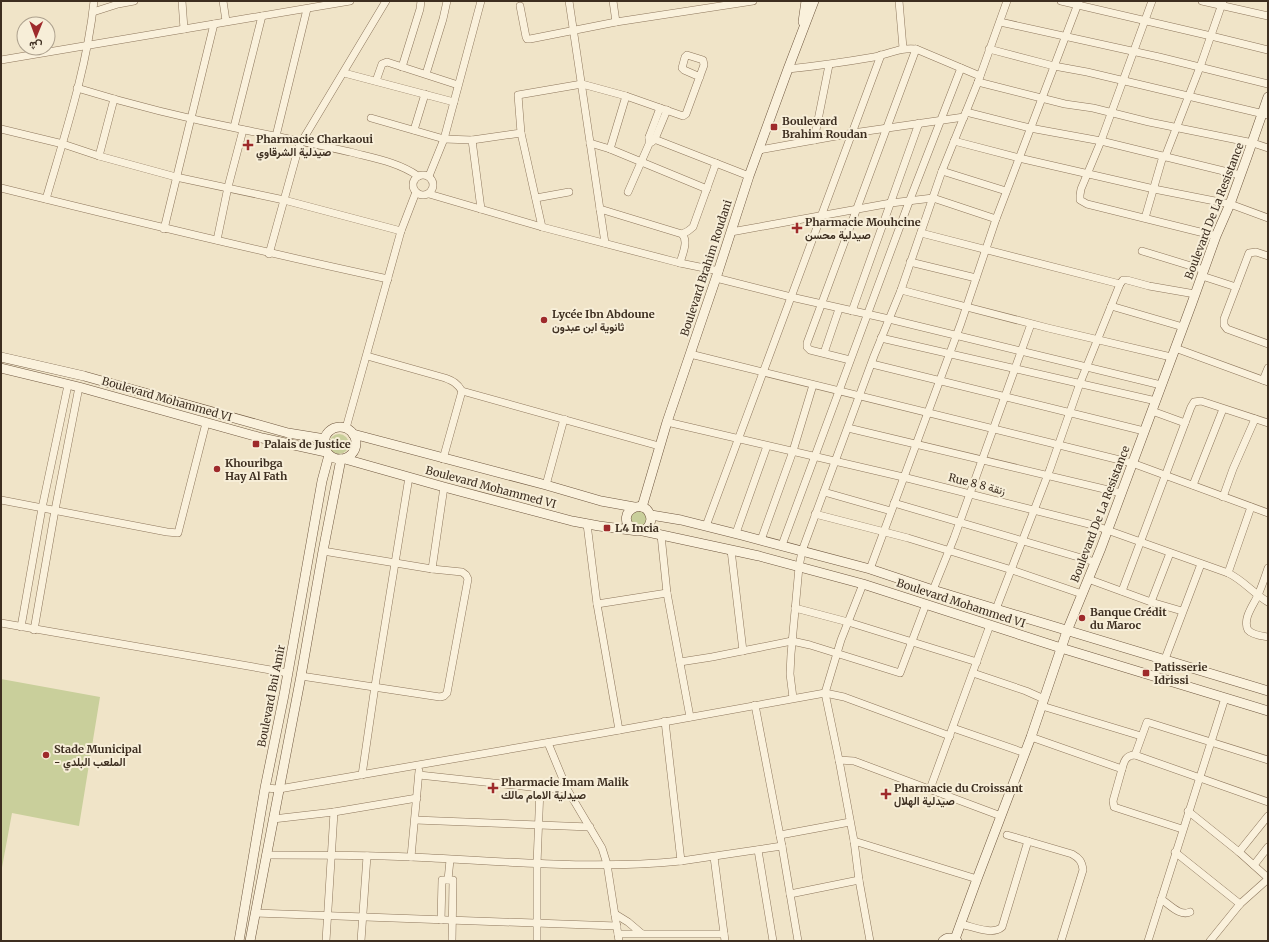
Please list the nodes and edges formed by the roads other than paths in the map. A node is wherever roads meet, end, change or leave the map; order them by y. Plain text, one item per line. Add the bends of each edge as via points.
1 (94, 1) edge
2 (134, 1) edge
3 (182, 1) edge
4 (223, 1) edge
5 (350, 1) edge
6 (386, 1) edge
7 (420, 1) edge
8 (447, 1) edge
9 (481, 1) edge
10 (569, 1) edge
11 (613, 1) edge
12 (753, 1) edge
13 (806, 1) edge
14 (814, 1) edge
15 (899, 1) edge
16 (1007, 1) edge
17 (1061, 1) edge
18 (1152, 1) edge
19 (1202, 1) edge
20 (733, 3) edge
21 (1078, 3) edge
22 (1222, 3) edge
23 (315, 4) edge
24 (520, 6) dead end
25 (307, 9) junction
26 (93, 12) junction
27 (262, 16) junction
28 (1268, 16) edge
29 (226, 21) junction
30 (1144, 21) junction
31 (616, 22) junction
32 (1000, 22) junction
33 (214, 24) junction
34 (184, 29) junction
35 (574, 30) junction
36 (1066, 36) junction
37 (1211, 36) junction
38 (800, 39) junction
39 (88, 45) junction
40 (903, 48) junction
41 (916, 49) junction
42 (989, 49) junction
43 (1268, 50) edge
44 (1133, 52) junction
45 (882, 55) junction
46 (1, 60) edge
47 (829, 65) junction
48 (1054, 66) junction
49 (402, 67) junction
50 (1200, 67) junction
51 (961, 68) junction
52 (788, 70) junction
53 (344, 73) junction
54 (426, 74) junction
55 (700, 77) dead end
56 (979, 79) junction
57 (376, 81) junction
58 (1122, 81) junction
59 (582, 84) junction
60 (1268, 84) edge
61 (458, 85) junction
62 (77, 88) junction
63 (425, 94) junction
64 (626, 96) junction
65 (1189, 96) junction
66 (1268, 97) edge
67 (114, 99) junction
68 (1041, 99) junction
69 (454, 102) junction
70 (663, 109) junction
71 (1111, 113) junction
72 (1265, 114) edge
73 (965, 115) junction
74 (192, 118) junction
75 (371, 118) dead end
76 (940, 119) junction
77 (918, 122) junction
78 (234, 127) junction
79 (1176, 127) junction
80 (888, 128) junction
81 (1030, 128) junction
82 (1, 129) edge
83 (243, 130) junction
84 (414, 130) junction
85 (521, 133) junction
86 (853, 133) junction
87 (276, 136) junction
88 (444, 139) junction
89 (472, 140) junction
90 (651, 140) junction
91 (814, 140) junction
92 (302, 141) junction
93 (954, 141) junction
94 (1101, 141) junction
95 (590, 143) junction
96 (1252, 143) junction
97 (63, 144) junction
98 (1268, 148) edge
99 (610, 149) junction
100 (759, 150) junction
101 (99, 156) junction
102 (1164, 156) junction
103 (1019, 158) junction
104 (642, 163) junction
105 (716, 163) junction
106 (942, 171) junction
107 (1088, 173) junction
108 (418, 176) junction
109 (429, 176) junction
110 (749, 176) junction
111 (1240, 176) junction
112 (176, 177) junction
113 (1, 188) edge
114 (228, 188) junction
115 (707, 189) junction
116 (1154, 189) junction
117 (1006, 191) junction
118 (416, 192) junction
119 (569, 192) dead end
120 (628, 192) dead end
121 (429, 194) junction
122 (536, 198) junction
123 (933, 198) junction
124 (46, 199) junction
125 (284, 200) junction
126 (909, 202) junction
127 (891, 203) junction
128 (1230, 204) junction
129 (481, 209) junction
130 (600, 209) junction
131 (856, 210) junction
132 (1267, 215) edge
133 (822, 216) junction
134 (1145, 218) junction
135 (996, 219) junction
136 (542, 227) junction
137 (164, 229) junction
138 (401, 231) junction
139 (732, 232) junction
140 (920, 233) junction
141 (682, 234) junction
142 (1216, 236) junction
143 (217, 240) junction
144 (606, 243) junction
145 (985, 250) junction
146 (1142, 251) dead end
147 (269, 254) junction
148 (1268, 256) edge
149 (910, 262) junction
150 (680, 263) junction
151 (1203, 273) junction
152 (718, 275) junction
153 (976, 278) junction
154 (388, 279) junction
155 (1120, 284) junction
156 (1236, 287) junction
157 (901, 290) junction
158 (1195, 294) junction
159 (791, 297) junction
160 (821, 304) junction
161 (1111, 306) junction
162 (966, 307) junction
163 (839, 309) junction
164 (852, 311) junction
165 (868, 314) junction
166 (889, 319) junction
167 (1031, 324) junction
168 (1183, 327) junction
169 (956, 335) junction
170 (881, 338) junction
171 (1098, 339) junction
172 (1268, 344) edge
173 (1175, 348) junction
174 (1021, 351) junction
175 (824, 353) junction
176 (949, 353) junction
177 (690, 354) junction
178 (367, 356) junction
179 (1, 357) edge
180 (1172, 357) junction
181 (850, 360) junction
182 (872, 364) junction
183 (1087, 367) junction
184 (1, 368) edge
185 (1015, 368) junction
186 (1268, 368) edge
187 (763, 372) junction
188 (939, 381) junction
189 (1265, 381) edge
190 (1080, 383) junction
191 (68, 385) junction
192 (813, 385) junction
193 (1161, 386) junction
194 (79, 387) junction
195 (462, 391) junction
196 (839, 391) junction
197 (860, 396) junction
198 (1005, 397) junction
199 (1156, 401) junction
200 (1223, 409) junction
201 (1152, 411) junction
202 (927, 413) junction
203 (1070, 413) junction
204 (564, 419) junction
205 (1255, 419) junction
206 (206, 422) junction
207 (667, 422) junction
208 (1185, 423) junction
209 (1268, 424) edge
210 (848, 428) junction
211 (993, 429) junction
212 (349, 431) junction
213 (1144, 431) junction
214 (325, 439) junction
215 (739, 439) junction
216 (915, 444) junction
217 (1059, 445) junction
218 (659, 446) junction
219 (766, 446) junction
220 (793, 451) junction
221 (328, 453) junction
222 (814, 456) junction
223 (343, 459) junction
224 (443, 459) junction
225 (981, 460) junction
226 (836, 461) junction
227 (1132, 463) junction
228 (1047, 476) junction
229 (1166, 476) junction
230 (409, 477) junction
231 (903, 477) junction
232 (546, 485) junction
233 (1192, 485) junction
234 (444, 487) junction
235 (824, 492) junction
236 (1121, 493) junction
237 (969, 494) junction
238 (1223, 497) junction
239 (1, 500) edge
240 (894, 503) junction
241 (638, 507) junction
242 (1251, 507) junction
243 (42, 508) junction
244 (55, 510) junction
245 (1034, 510) junction
246 (891, 511) junction
247 (1268, 513) edge
248 (815, 514) junction
249 (651, 515) junction
250 (959, 522) junction
251 (587, 524) junction
252 (706, 526) junction
253 (1107, 529) junction
254 (633, 530) junction
255 (643, 531) junction
256 (884, 531) junction
257 (736, 533) junction
258 (661, 535) junction
259 (761, 540) junction
260 (1023, 541) junction
261 (1141, 542) junction
262 (782, 545) junction
263 (731, 550) junction
264 (322, 551) junction
265 (802, 551) junction
266 (948, 551) junction
267 (1170, 553) junction
268 (34, 560) junction
269 (46, 562) junction
270 (1095, 562) junction
271 (394, 563) junction
272 (1201, 564) junction
273 (799, 567) junction
274 (1268, 568) edge
275 (432, 569) junction
276 (870, 569) junction
277 (1012, 570) junction
278 (1228, 573) junction
279 (1088, 579) junction
280 (863, 584) junction
281 (933, 590) junction
282 (1122, 592) junction
283 (667, 593) junction
284 (1082, 594) junction
285 (1258, 596) junction
286 (1151, 602) junction
287 (1268, 602) edge
288 (597, 604) junction
289 (926, 604) junction
290 (796, 608) junction
291 (996, 609) junction
292 (1182, 611) junction
293 (848, 622) junction
294 (1, 624) edge
295 (990, 625) junction
296 (21, 627) junction
297 (34, 630) junction
298 (1067, 631) junction
299 (1268, 637) edge
300 (792, 641) junction
301 (913, 641) junction
302 (1061, 648) junction
303 (743, 651) junction
304 (837, 653) junction
305 (1165, 659) junction
306 (680, 662) junction
307 (977, 662) junction
308 (288, 673) junction
309 (973, 673) junction
310 (301, 676) junction
311 (375, 686) junction
312 (1268, 691) edge
313 (825, 693) junction
314 (793, 698) junction
315 (1225, 698) junction
316 (1043, 703) junction
317 (755, 706) junction
318 (1268, 711) edge
319 (690, 717) junction
320 (664, 721) junction
321 (953, 728) junction
322 (619, 730) junction
323 (950, 736) junction
324 (1141, 736) junction
325 (1031, 737) junction
326 (1212, 742) junction
327 (548, 743) junction
328 (1025, 753) junction
329 (1135, 755) junction
330 (839, 760) junction
331 (1268, 760) edge
332 (419, 764) junction
333 (1122, 769) junction
334 (362, 775) junction
335 (419, 775) junction
336 (1199, 778) junction
337 (265, 788) junction
338 (540, 788) junction
339 (278, 789) junction
340 (567, 789) junction
341 (930, 789) junction
342 (417, 798) junction
343 (1268, 802) edge
344 (1188, 811) junction
345 (334, 812) junction
346 (1001, 816) junction
347 (1268, 816) edge
348 (273, 819) junction
349 (415, 820) junction
350 (850, 822) junction
351 (539, 825) junction
352 (590, 827) junction
353 (1182, 830) junction
354 (780, 835) junction
355 (1007, 835) dead end
356 (854, 841) junction
357 (1028, 841) junction
358 (782, 846) junction
359 (1268, 847) edge
360 (758, 850) junction
361 (1176, 852) junction
362 (1239, 852) junction
363 (266, 855) junction
364 (332, 855) junction
365 (367, 856) junction
366 (411, 857) junction
367 (714, 857) junction
368 (450, 860) junction
369 (681, 861) junction
370 (537, 864) junction
371 (607, 864) junction
372 (1254, 865) junction
373 (977, 879) junction
374 (1268, 879) edge
375 (448, 880) junction
376 (859, 880) junction
377 (790, 894) junction
378 (1161, 899) junction
379 (1240, 904) junction
380 (1190, 912) dead end
381 (255, 913) junction
382 (615, 914) junction
383 (328, 915) junction
384 (363, 917) junction
385 (441, 920) junction
386 (453, 920) junction
387 (537, 924) junction
388 (960, 924) junction
389 (616, 926) junction
390 (641, 933) junction
391 (618, 937) edge
392 (725, 937) edge
393 (956, 940) edge
394 (1212, 940) edge
395 (239, 941) edge
396 (250, 941) edge
397 (326, 941) edge
398 (361, 941) edge
399 (452, 941) edge
400 (537, 941) edge
401 (773, 941) edge
402 (798, 941) edge
403 (870, 941) edge
404 (943, 941) edge
405 (1061, 941) edge
406 (1148, 941) edge

1 - 26 street
2 - 26 street
3 - 34 street
4 - 29 street
5 - 23 street
6 - 53 street
7 - 49 street via 420,9
8 - 54 street
9 - 61 street
10 - 35 street
11 - 31 street
12 - 20 street
13 - 38 main road, Boulevard Brahim Roudani
14 - 38 main road, Boulevard Brahim Roudani
15 - 40 street
16 - 32 street
17 - 21 street
18 - 30 street
19 - 22 street
20 - 31 street
21 - 30 street
21 - 36 street
22 - 28 street
22 - 37 street
23 - 25 street
24 - 35 street via 527,39
25 - 27 street
25 - 87 street
26 - 39 street
27 - 29 street
27 - 78 street
29 - 33 street
30 - 37 street
30 - 44 street
31 - 35 street
32 - 36 street
32 - 42 street
33 - 34 street
33 - 74 street
34 - 39 street
35 - 59 street
36 - 44 street
36 - 48 street
37 - 43 street
37 - 50 street
38 - 52 main road, Boulevard Brahim Roudani
39 - 46 street
39 - 62 street
40 - 41 street
40 - 45 street
41 - 51 street
41 - 80 street
42 - 48 street
42 - 56 street
44 - 50 street
44 - 58 street
45 - 47 street
45 - 86 street
47 - 52 street
47 - 91 street
48 - 58 street
48 - 68 street
49 - 54 street
49 - 57 street via 387,62 382,64
50 - 60 street
50 - 65 street
51 - 56 street
51 - 76 street
52 - 100 main road, Boulevard Brahim Roudani
53 - 57 street
53 - 92 street
54 - 61 street
55 - 70 street via 685,115
56 - 68 street
56 - 73 street
57 - 63 street
58 - 65 street
58 - 71 street
59 - 64 street
59 - 85 street via 518,95
59 - 95 street
61 - 69 street
62 - 67 street
62 - 97 street
63 - 69 street
63 - 84 street
64 - 70 street
64 - 99 street
65 - 72 street
65 - 79 street
66 - 72 main road, Boulevard De La Resistance
67 - 74 street
67 - 101 street
68 - 71 street
68 - 81 street
69 - 88 street
70 - 90 street
71 - 79 street
71 - 94 street
72 - 96 main road, Boulevard De La Resistance
73 - 76 street
73 - 81 street
73 - 93 street
74 - 78 street
74 - 112 street
75 - 84 street
76 - 77 street
76 - 126 street
77 - 80 street
77 - 127 street
78 - 83 street
79 - 96 street
79 - 102 street
80 - 86 street
80 - 131 street
81 - 94 street
81 - 103 street
82 - 97 street
83 - 87 street
83 - 114 street
84 - 88 street
85 - 89 street
85 - 122 street
86 - 91 street
86 - 133 street
87 - 92 street
88 - 89 street
88 - 109 street
89 - 129 street
90 - 104 street
90 - 105 street
91 - 100 street
92 - 108 street via 400,165
92 - 125 street via 296,153
93 - 103 street
93 - 106 street
94 - 102 street
94 - 107 street
95 - 99 street
95 - 130 street
96 - 98 street
96 - 111 main road, Boulevard De La Resistance
97 - 101 street
97 - 124 street
99 - 104 street
100 - 110 main road, Boulevard Brahim Roudani
101 - 112 street
102 - 111 street
102 - 116 street
103 - 107 street
103 - 117 street
104 - 115 street
104 - 120 street
105 - 110 street
105 - 115 street
106 - 117 street
106 - 123 street
107 - 116 street
107 - 134 street via 1080,192 1080,200
108 - 109 street
108 - 118 street via 413,184
109 - 121 street via 434,185
110 - 139 main road, Boulevard Brahim Roudani
111 - 128 main road, Boulevard De La Resistance
112 - 114 street
112 - 137 street
113 - 124 street
114 - 125 street
114 - 143 street
115 - 141 street via 693,227
116 - 128 street
116 - 134 street
117 - 135 street
118 - 121 street
118 - 138 street
119 - 122 street
121 - 129 street
122 - 136 street
123 - 126 street
123 - 135 street
123 - 140 street
124 - 137 street
125 - 138 street
125 - 147 street
126 - 127 street
126 - 165 street
127 - 131 street
127 - 164 street
128 - 132 street
128 - 142 main road, Boulevard De La Resistance
129 - 136 street
130 - 141 street
130 - 144 street
131 - 133 street
131 - 160 street
133 - 139 street
133 - 159 street
134 - 142 street
135 - 145 street
136 - 144 street
137 - 143 street
138 - 154 street
139 - 152 main road, Boulevard Brahim Roudani
140 - 145 street
140 - 149 street
141 - 150 street via 685,241
142 - 151 main road, Boulevard De La Resistance
143 - 147 street
144 - 150 street
145 - 153 street
145 - 155 street
146 - 151 street
147 - 154 street
148 - 156 street via 1250,252
149 - 153 street
149 - 157 street
150 - 152 street
151 - 156 street
151 - 158 main road, Boulevard De La Resistance
152 - 159 street
152 - 177 main road, Boulevard Brahim Roudani
153 - 162 street
154 - 178 street
155 - 158 street via 1127,280
155 - 161 street
156 - 172 street via 1224,319 1224,327
157 - 162 street
157 - 166 street
158 - 168 main road, Boulevard De La Resistance
159 - 160 street
159 - 187 street
160 - 163 street
160 - 175 street via 806,345 807,349
161 - 168 street
161 - 171 street
162 - 167 street
162 - 169 street
163 - 164 street
163 - 175 street
164 - 165 street
165 - 166 street
165 - 181 street
166 - 169 street
166 - 170 street
167 - 171 street
167 - 174 street
168 - 173 main road, Boulevard De La Resistance
169 - 174 street
169 - 176 street
170 - 176 street
170 - 182 street
171 - 180 street
171 - 183 street
173 - 180 main road, Boulevard De La Resistance
173 - 189 street
174 - 183 street
174 - 185 street
175 - 181 street
176 - 185 street
176 - 188 street
177 - 187 street
177 - 207 main road, Boulevard Brahim Roudani
178 - 195 street via 445,378 459,385
178 - 212 street
179 - 214 main road, Boulevard Mohammed VI via 84,376 288,433
180 - 193 main road, Boulevard De La Resistance
181 - 196 street
182 - 188 street
182 - 197 street
183 - 190 street
183 - 193 street
184 - 191 main road, Boulevard Mohammed VI
185 - 190 street
185 - 198 street
186 - 189 street
187 - 192 street
187 - 215 street
188 - 198 street
188 - 202 street
190 - 199 street
190 - 203 street
191 - 194 main road, Boulevard Mohammed VI
191 - 243 street
192 - 196 street
192 - 220 street
193 - 199 main road, Boulevard De La Resistance
194 - 206 main road, Boulevard Mohammed VI
194 - 244 street
195 - 204 street
195 - 224 street
196 - 197 street
196 - 222 street
197 - 202 street
197 - 210 street
198 - 203 street
198 - 211 street
199 - 201 main road, Boulevard De La Resistance
200 - 205 street
200 - 208 street via 1196,401 1192,404
200 - 233 street
201 - 208 street
201 - 213 main road, Boulevard De La Resistance
202 - 211 street
202 - 216 street
203 - 213 street
203 - 217 street
204 - 218 street
204 - 232 street
205 - 209 street
205 - 238 street
206 - 221 main road, Boulevard Mohammed VI
206 - 244 street via 178,533
207 - 215 street, Rue 8 8 زنقة
207 - 218 main road, Boulevard Brahim Roudani
208 - 229 street
210 - 216 street
210 - 226 street
211 - 217 street
211 - 225 street
212 - 214 main road via 339,427 328,433
212 - 223 main road via 356,442 355,450
212 - 224 main road, Boulevard Mohammed VI
213 - 227 main road, Boulevard De La Resistance
214 - 221 main road via 324,446
215 - 219 street, Rue 8 8 زنقة
215 - 252 street
216 - 225 street
216 - 231 street
217 - 227 street
217 - 228 street
218 - 241 main road, Boulevard Brahim Roudani
219 - 220 street, Rue 8 8 زنقة
219 - 257 street
220 - 222 street, Rue 8 8 زنقة
220 - 259 street
221 - 223 main road via 337,459
221 - 308 main road, Boulevard Bni Amir
222 - 226 street, Rue 8 8 زنقة
222 - 262 street
223 - 230 main road, Boulevard Mohammed VI
223 - 264 main road
224 - 232 main road, Boulevard Mohammed VI
225 - 228 street
225 - 237 street
226 - 231 street, Rue 8 8 زنقة
226 - 235 street
227 - 229 street
227 - 236 main road, Boulevard De La Resistance
228 - 236 street
228 - 245 street
229 - 233 street
229 - 261 street
230 - 234 main road, Boulevard Mohammed VI
230 - 271 street
231 - 237 street, Rue 8 8 زنقة
231 - 240 street
232 - 241 main road, Boulevard Mohammed VI via 601,501
233 - 238 street
234 - 251 main road, Boulevard Mohammed VI
234 - 275 street
235 - 246 street
235 - 248 street
236 - 253 main road, Boulevard De La Resistance
237 - 245 street, Rue 8 8 زنقة
237 - 250 street
238 - 242 street
239 - 243 street
240 - 246 street
240 - 250 street
241 - 249 main road via 648,510
241 - 254 main road via 628,512 626,520
242 - 247 street
242 - 278 street
243 - 244 street
243 - 268 street
244 - 269 street
245 - 253 street, Rue 8 8 زنقة
245 - 260 street
246 - 256 street
248 - 256 street
248 - 265 street
249 - 252 main road, Boulevard Mohammed VI
249 - 255 main road via 649,526
250 - 260 street
250 - 266 street
251 - 254 main road, Boulevard Mohammed VI
251 - 288 street
252 - 257 main road, Boulevard Mohammed VI
253 - 261 street, Rue 8 8 زنقة
253 - 270 main road, Boulevard De La Resistance
254 - 255 main road
255 - 258 main road, Boulevard Mohammed VI
256 - 266 street
256 - 276 street
257 - 259 main road, Boulevard Mohammed VI
258 - 263 main road, Boulevard Mohammed VI
258 - 283 street
259 - 262 main road, Boulevard Mohammed VI
260 - 270 street
260 - 277 street
261 - 267 street, Rue 8 8 زنقة
261 - 282 street
262 - 265 main road, Boulevard Mohammed VI
263 - 273 main road, Boulevard Mohammed VI
263 - 303 street
264 - 271 street
264 - 310 main road
265 - 273 street
265 - 276 main road, Boulevard Mohammed VI
266 - 277 street
266 - 281 street
267 - 272 street, Rue 8 8 زنقة
267 - 286 street
268 - 269 street
268 - 296 street
269 - 297 street
270 - 279 main road, Boulevard De La Resistance
271 - 275 street
271 - 311 street
272 - 278 street, Rue 8 8 زنقة
272 - 292 street
273 - 280 main road, Boulevard Mohammed VI
273 - 290 street
274 - 285 street
275 - 311 street via 462,572 468,579 447,693 440,696
276 - 281 main road, Boulevard Mohammed VI
277 - 284 street
277 - 291 street
278 - 285 street, Rue 8 8 زنقة via 1242,581
279 - 282 street
279 - 284 main road, Boulevard De La Resistance
280 - 289 main road, Boulevard Mohammed VI
280 - 293 street
281 - 291 main road, Boulevard Mohammed VI
282 - 286 street
283 - 288 street
283 - 306 street
284 - 298 main road, Boulevard De La Resistance
285 - 287 street, Rue 8 8 زنقة
285 - 299 street via 1248,615 1247,626 1253,634
286 - 292 street
288 - 322 street
289 - 295 main road, Boulevard Mohammed VI
289 - 301 street
290 - 293 street
290 - 300 street
291 - 298 main road, Boulevard Mohammed VI
292 - 305 street
293 - 301 street
293 - 304 street
294 - 296 street
295 - 302 main road, Boulevard Mohammed VI
295 - 307 street
296 - 297 street
297 - 308 street
298 - 302 main road, Boulevard De La Resistance
298 - 305 main road, Boulevard Mohammed VI
300 - 303 street
300 - 304 street
300 - 314 street via 790,664
301 - 304 street via 900,673
301 - 307 street
302 - 315 main road, Boulevard Mohammed VI
302 - 316 main road, Boulevard De La Resistance
303 - 306 street
304 - 313 street
305 - 312 main road, Boulevard Mohammed VI
306 - 319 street
307 - 309 street
308 - 337 main road, Boulevard Bni Amir
309 - 316 street via 1026,691
309 - 321 street
310 - 311 street
310 - 339 main road
311 - 334 street
313 - 314 street
313 - 323 street
313 - 330 street
314 - 317 street
315 - 318 main road, Boulevard Mohammed VI
315 - 326 street
316 - 324 street
316 - 325 main road, Boulevard De La Resistance
317 - 319 street
317 - 354 street
319 - 320 street
320 - 322 street
320 - 369 street
321 - 323 street
321 - 328 street
322 - 327 street
323 - 341 street
324 - 326 street via 1147,722
324 - 329 street
325 - 328 main road, Boulevard De La Resistance
325 - 333 street
326 - 331 street
326 - 336 street
327 - 332 street
327 - 340 street
328 - 346 main road, Boulevard De La Resistance
329 - 333 street via 1126,758
329 - 336 street
330 - 341 street via 854,761
330 - 350 street
332 - 334 street
332 - 335 street
333 - 353 street via 1113,801 1114,806
334 - 339 street
335 - 338 street
335 - 342 street
336 - 343 street
336 - 344 street
337 - 339 street
337 - 395 main road, Boulevard Bni Amir
338 - 340 street
338 - 351 street
339 - 348 main road
340 - 352 street
341 - 346 street
342 - 345 street
342 - 349 street
344 - 353 street
344 - 362 street
345 - 348 street
345 - 364 street
346 - 373 main road, Boulevard De La Resistance
347 - 362 street
348 - 363 main road
349 - 351 street
349 - 366 street
350 - 354 street
350 - 356 street
351 - 352 street
351 - 370 street
352 - 371 street via 602,848
353 - 361 street
354 - 358 street
355 - 357 street
356 - 373 street
356 - 376 street
357 - 388 street via 1002,927 997,931 991,931
357 - 405 street via 1072,854 1082,862 1083,870
358 - 360 street
358 - 377 street
359 - 372 street
360 - 367 street
360 - 401 street
361 - 378 street
361 - 379 street
362 - 372 street
363 - 364 street
363 - 381 main road
364 - 365 street
364 - 383 street
365 - 366 street
365 - 384 street
366 - 368 street
367 - 369 street
367 - 392 street
368 - 370 street
368 - 375 street
369 - 371 street via 643,865
370 - 371 street
370 - 387 street
371 - 382 street
372 - 374 street
373 - 388 main road, Boulevard De La Resistance
374 - 379 street
375 - 385 street via 442,880
375 - 386 street via 453,880
376 - 377 street
376 - 403 street
377 - 402 street
378 - 380 street via 1181,913
378 - 406 street
379 - 394 street
381 - 383 street
381 - 396 main road
382 - 389 street
382 - 390 street
383 - 384 street
383 - 397 street
384 - 385 street
384 - 398 street
385 - 386 street
386 - 387 street
386 - 399 street
387 - 389 street
387 - 400 street
388 - 393 main road, Boulevard De La Resistance
389 - 391 street
390 - 391 street
390 - 392 street
393 - 404 main road via 948,938

